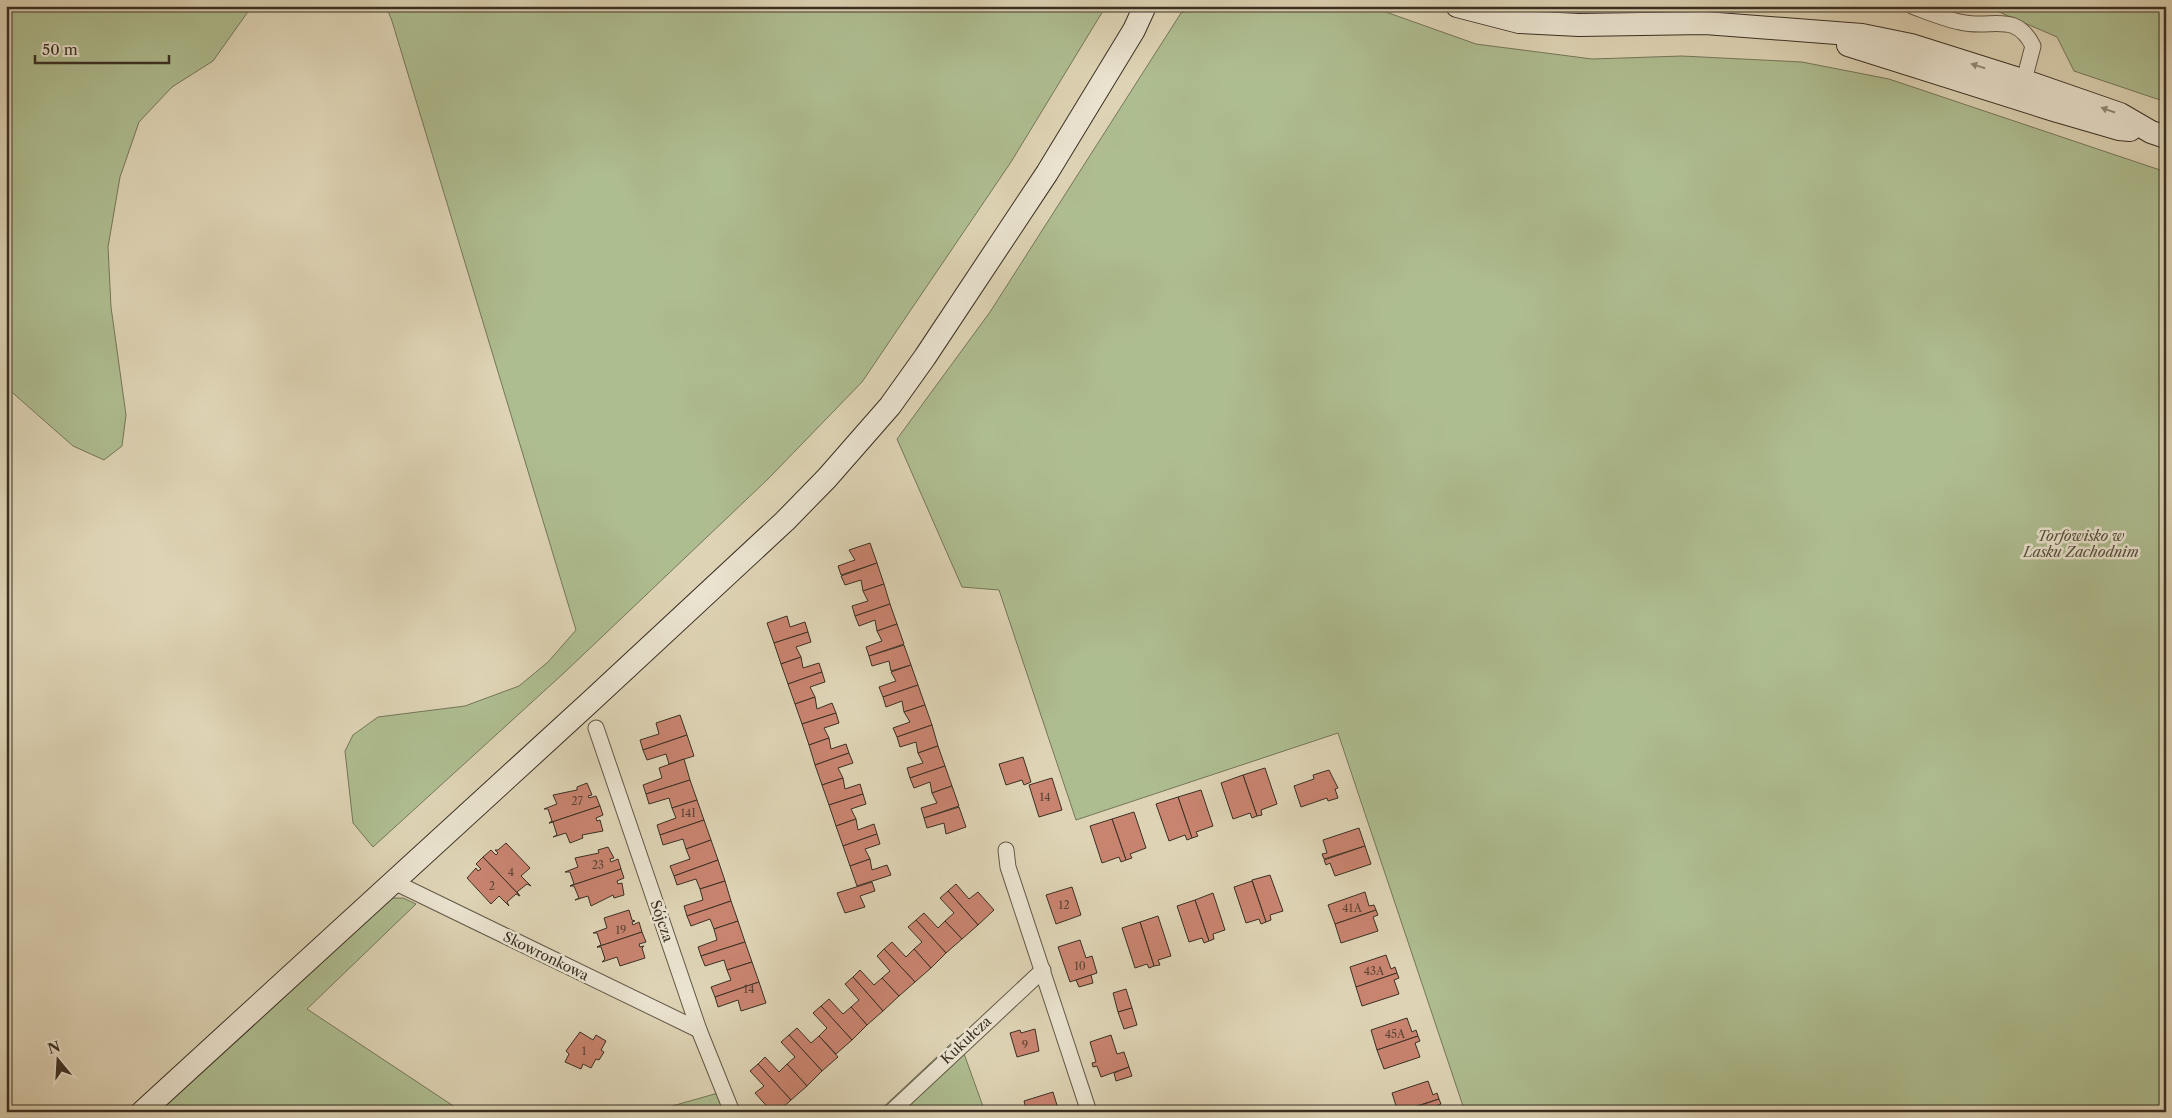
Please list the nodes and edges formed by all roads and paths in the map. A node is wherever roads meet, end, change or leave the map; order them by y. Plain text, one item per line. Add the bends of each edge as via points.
1 (1145, 6) edge
2 (1152, 6) edge
3 (1457, 6) edge
4 (1912, 6) edge
5 (1134, 30) junction
6 (2022, 90) junction
7 (2158, 134) edge
8 (596, 728) dead end
9 (1006, 850) dead end
10 (392, 881) junction
11 (1043, 970) junction
12 (699, 1030) junction
13 (142, 1112) edge
14 (732, 1112) edge
15 (891, 1112) edge
16 (1089, 1112) edge

1 - 5 main road
2 - 5 main road
3 - 6 main road via 1519,22 1579,25 1705,23 1862,35 1911,45
4 - 6 street via 1961,23 2013,25 2026,32 2033,46
5 - 10 main road via 1047,173 890,406 785,521
6 - 7 main road via 2119,129
8 - 12 street, Sójcza
9 - 11 street via 1008,867
10 - 12 street, Skowronkowa
10 - 13 main road
11 - 15 street, Kukułcza
11 - 16 street
12 - 14 street, Sójcza

